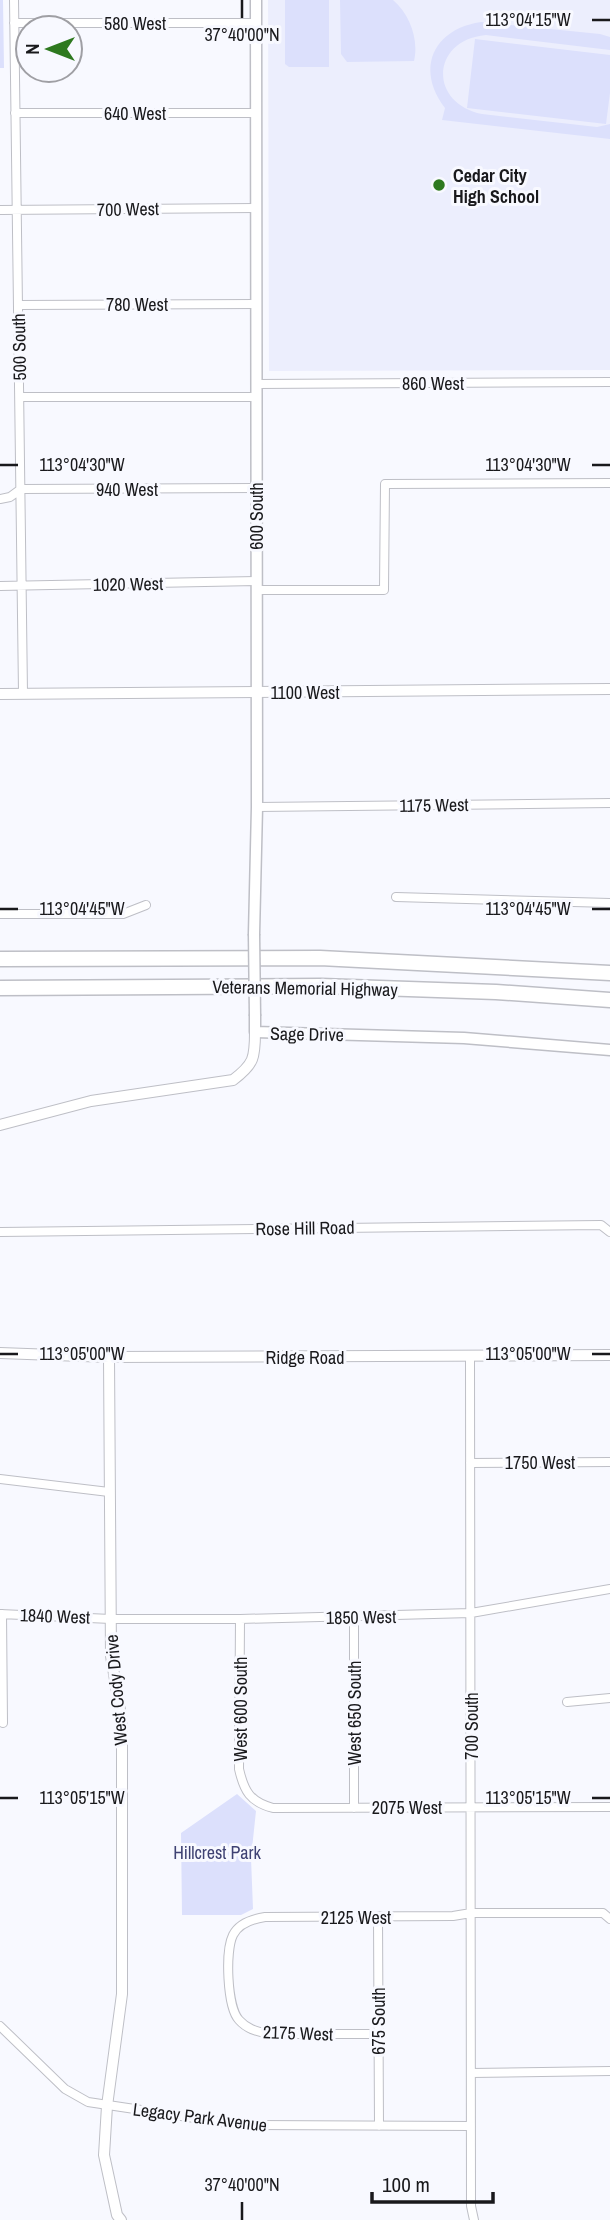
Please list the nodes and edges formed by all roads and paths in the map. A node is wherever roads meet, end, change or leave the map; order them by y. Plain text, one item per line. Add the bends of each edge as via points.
1 (256, 0) edge
2 (84, 23) edge
3 (256, 23) junction
4 (15, 84) edge
5 (15, 113) junction
6 (256, 113) junction
7 (256, 208) junction
8 (0, 210) edge
9 (16, 210) junction
10 (256, 304) junction
11 (18, 305) junction
12 (610, 382) edge
13 (257, 384) junction
14 (20, 397) junction
15 (257, 397) junction
16 (610, 483) edge
17 (257, 488) junction
18 (20, 489) junction
19 (0, 499) edge
20 (0, 586) edge
21 (21, 586) junction
22 (256, 586) junction
23 (610, 689) edge
24 (256, 692) junction
25 (23, 693) junction
26 (0, 694) edge
27 (610, 803) edge
28 (257, 807) junction
29 (396, 897) dead end
30 (610, 903) edge
31 (146, 905) dead end
32 (0, 914) edge
33 (0, 960) edge
34 (610, 973) edge
35 (0, 988) edge
36 (610, 1000) edge
37 (256, 1032) junction
38 (610, 1050) edge
39 (0, 1125) edge
40 (610, 1231) edge
41 (0, 1232) edge
42 (0, 1353) edge
43 (610, 1355) edge
44 (108, 1357) junction
45 (470, 1357) junction
46 (610, 1462) edge
47 (470, 1463) junction
48 (0, 1479) edge
49 (108, 1492) junction
50 (610, 1589) edge
51 (471, 1613) junction
52 (1, 1614) edge
53 (354, 1617) junction
54 (111, 1619) junction
55 (240, 1619) junction
56 (610, 1698) edge
57 (567, 1702) dead end
58 (3, 1723) dead end
59 (249, 1797) joint
60 (472, 1807) junction
61 (610, 1807) edge
62 (354, 1808) junction
63 (471, 1913) junction
64 (378, 1917) junction
65 (610, 1919) edge
66 (241, 1925) joint
67 (0, 2026) edge
68 (378, 2034) junction
69 (610, 2071) edge
70 (471, 2073) junction
71 (107, 2106) junction
72 (379, 2126) junction
73 (471, 2126) junction
74 (121, 2220) edge
75 (474, 2220) edge

1 - 3 main road, 600 South
2 - 3 street, 580 West
3 - 6 main road, 600 South
4 - 5 street, 500 South
5 - 6 street, 640 West
5 - 9 street, 500 South
6 - 7 main road, 600 South
7 - 9 street, 700 West
7 - 10 main road, 600 South
8 - 9 street, 700 West
9 - 11 street, 500 South
10 - 11 street, 780 West
10 - 13 main road, 600 South
11 - 14 street, 500 South
12 - 13 street, 860 West
13 - 15 main road, 600 South
14 - 15 street
14 - 18 street, 500 South
15 - 17 main road, 600 South
16 - 22 street, 1020 West via 385,484 384,590
17 - 18 street, 940 West
17 - 22 main road, 600 South
18 - 19 street, 940 West
18 - 21 street, 500 South
20 - 21 street, 1020 West
21 - 22 street, 1020 West
21 - 25 street, 500 South
22 - 24 main road, 600 South
23 - 24 street, 1100 West
24 - 25 street, 1100 West
24 - 28 main road, 600 South
25 - 26 street, 1100 West
27 - 28 street, 1175 West
28 - 37 main road, 600 South, bridge
29 - 30 street
31 - 32 street via 123,914
33 - 34 highway, Veterans Memorial Highway via 320,958
35 - 36 highway, Veterans Memorial Highway via 321,986
37 - 38 main road, Sage Drive via 464,1038
37 - 39 street, Sage Drive via 255,1056 233,1080 91,1101
40 - 41 street, Rose Hill Road via 601,1225
42 - 44 street, Ridge Road
43 - 45 street, Ridge Road
44 - 45 street, Ridge Road
44 - 49 street, West Cody Drive
45 - 47 street, 700 South
46 - 47 street, 1750 West
47 - 51 street, 700 South
48 - 49 street
49 - 54 street, West Cody Drive
50 - 51 street, 1850 West
51 - 53 street, 1850 West
51 - 60 street, 700 South
52 - 54 street, 1840 West
52 - 58 street
53 - 55 street, 1850 West
53 - 62 street, West 650 South
54 - 55 street, 1850 West
54 - 71 street, West Cody Drive via 111,1656 122,1722 122,1994
55 - 59 street, West 600 South via 239,1769
56 - 57 street
59 - 62 street, 2075 West via 273,1808
60 - 61 street, 2075 West
60 - 62 street, 2075 West
60 - 63 street, 700 South
63 - 64 street, 2125 West
63 - 65 street, 2125 West via 603,1913
63 - 70 street, 700 South
64 - 66 street, 2125 West via 265,1917
64 - 68 street, 675 South
66 - 68 street, 2175 West via 229,1951 230,2002 237,2019 251,2030 268,2034
67 - 71 street, Legacy Park Avenue via 65,2089
68 - 72 street, 675 South
69 - 70 street
70 - 73 street, 700 South
71 - 72 street, Legacy Park Avenue via 241,2125
71 - 74 street, West Cody Drive via 104,2155
72 - 73 street, Legacy Park Avenue
73 - 75 street, 700 South

